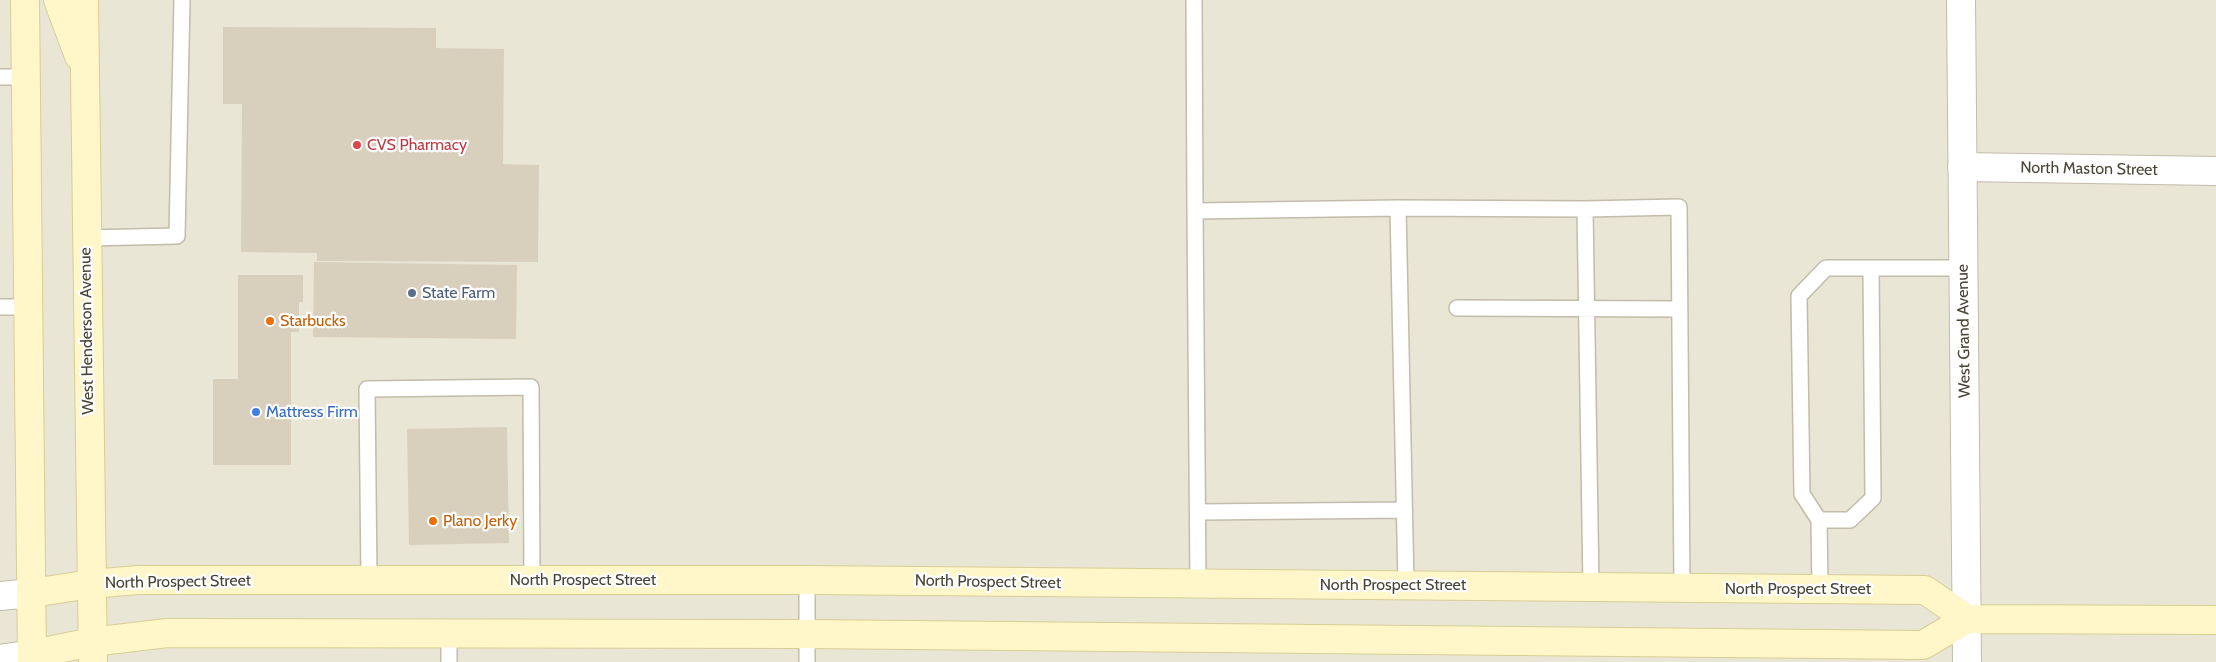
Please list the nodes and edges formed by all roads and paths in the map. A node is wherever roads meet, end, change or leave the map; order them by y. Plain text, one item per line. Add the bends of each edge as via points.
1 (26, 0) edge
2 (58, 0) edge
3 (84, 0) edge
4 (182, 0) edge
5 (1194, 0) edge
6 (1961, 0) edge
7 (85, 72) junction
8 (13, 77) edge
9 (1962, 168) junction
10 (2216, 172) edge
11 (1398, 208) junction
12 (1585, 209) junction
13 (1195, 211) junction
14 (86, 238) junction
15 (1871, 268) junction
16 (1963, 268) junction
17 (28, 307) junction
18 (0, 308) edge
19 (1457, 308) dead end
20 (1588, 308) junction
21 (1679, 309) junction
22 (1404, 510) junction
23 (1199, 512) junction
24 (1819, 520) junction
25 (369, 580) junction
26 (532, 580) junction
27 (807, 580) junction
28 (91, 584) junction
29 (1198, 584) junction
30 (1406, 585) junction
31 (1591, 587) junction
32 (1682, 588) junction
33 (1820, 589) junction
34 (32, 593) junction
35 (0, 596) edge
36 (1967, 619) junction
37 (2216, 620) edge
38 (449, 634) junction
39 (807, 634) junction
40 (92, 652) edge
41 (32, 658) edge
42 (0, 659) edge
43 (449, 662) edge
44 (807, 662) edge
45 (1967, 662) edge

1 - 8 main road
2 - 7 main road
3 - 7 main road, West Henderson Avenue
4 - 14 lane via 177,236
5 - 13 lane
6 - 9 street, West Grand Avenue
7 - 14 main road, West Henderson Avenue
8 - 17 main road
9 - 10 street, North Maston Street
9 - 16 street, West Grand Avenue
11 - 12 lane
11 - 13 lane
11 - 22 lane
12 - 20 lane
12 - 21 lane via 1679,208
13 - 23 lane
14 - 28 main road, West Henderson Avenue
15 - 16 lane
15 - 24 lane via 1873,498 1850,520
15 - 24 lane via 1826,268 1799,296 1802,494
16 - 36 street, West Grand Avenue
17 - 18 lane
17 - 34 main road
19 - 20 lane
20 - 21 lane
20 - 31 lane
21 - 32 lane
22 - 23 lane
22 - 30 lane
23 - 29 lane
24 - 33 lane
25 - 26 main road, North Prospect Street
25 - 26 lane via 367,389 531,387
25 - 28 main road, North Prospect Street via 138,580
26 - 27 main road, North Prospect Street
27 - 29 main road, North Prospect Street
27 - 39 lane
28 - 34 main road, North Prospect Street
28 - 40 main road, West Henderson Avenue
29 - 30 main road, North Prospect Street
30 - 31 main road, North Prospect Street
31 - 32 main road, North Prospect Street
32 - 33 main road, North Prospect Street
33 - 36 main road, North Prospect Street via 1925,590
34 - 35 street, North Prospect Street
34 - 41 main road
36 - 37 main road
36 - 39 main road via 1923,644
36 - 45 street, West Grand Avenue
38 - 39 main road
38 - 40 main road via 137,635
38 - 43 lane
39 - 44 lane
40 - 41 main road
41 - 42 street

